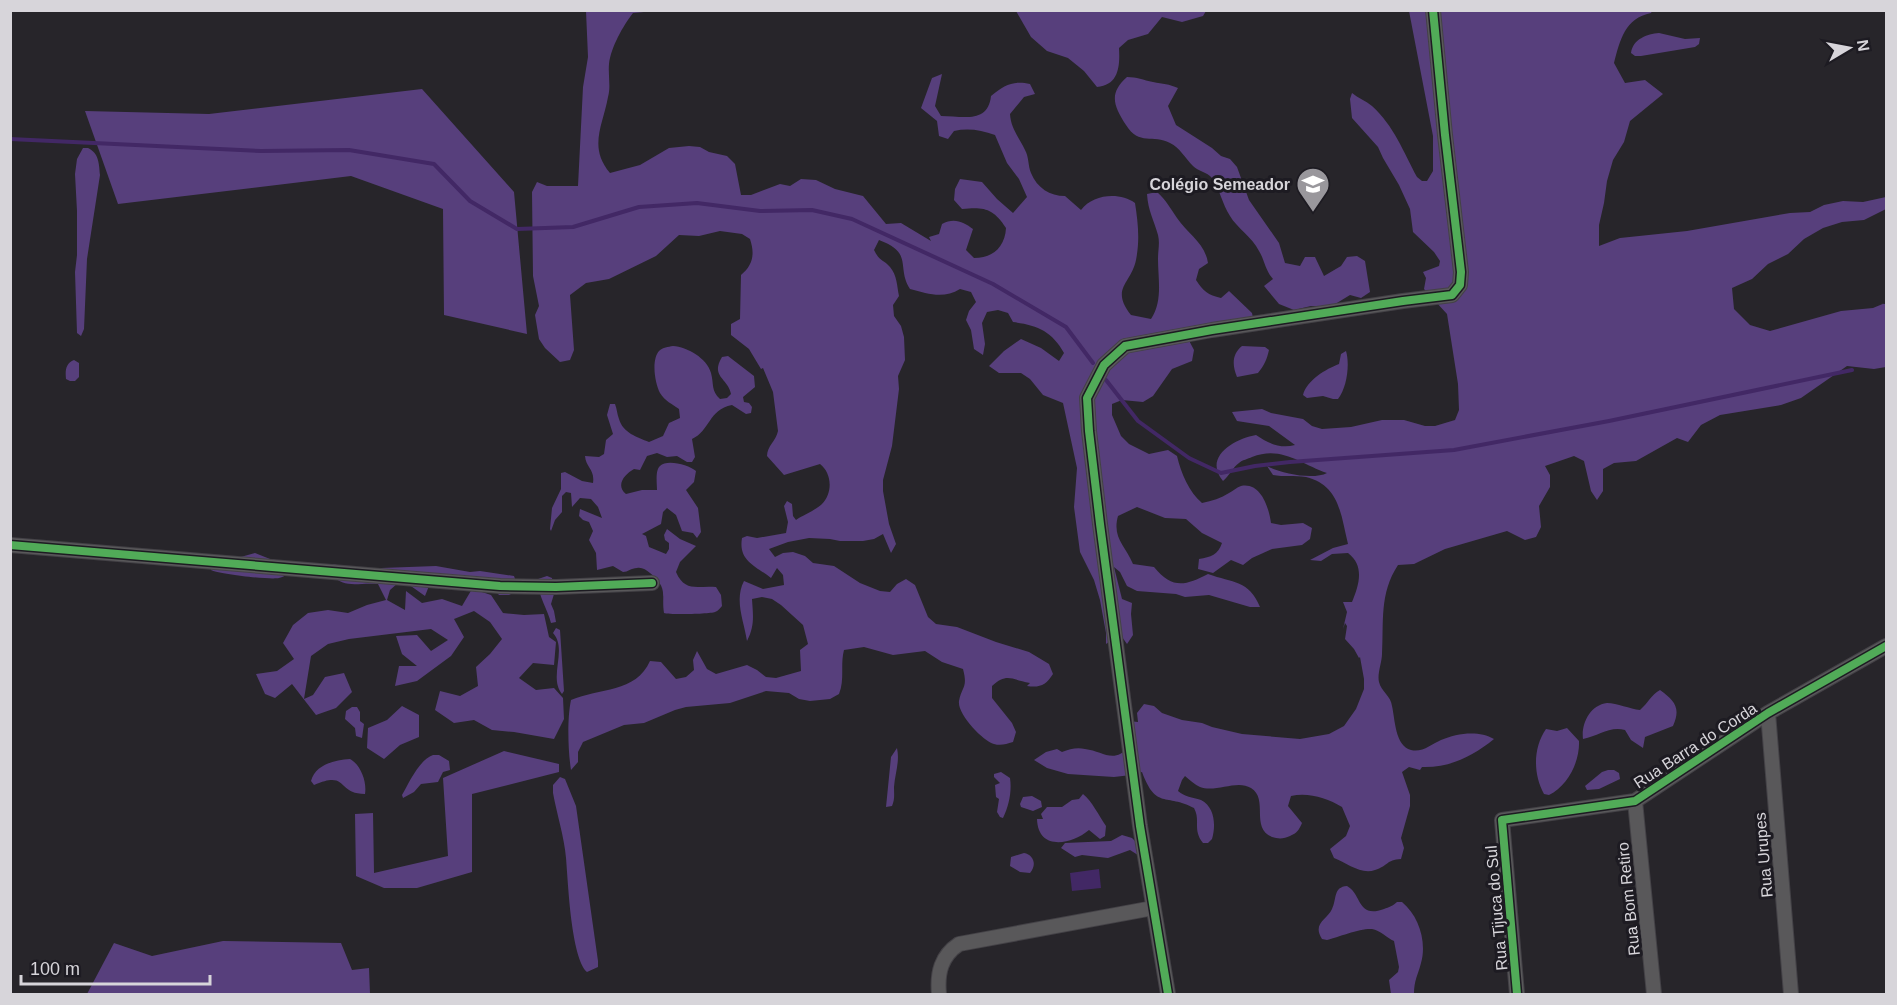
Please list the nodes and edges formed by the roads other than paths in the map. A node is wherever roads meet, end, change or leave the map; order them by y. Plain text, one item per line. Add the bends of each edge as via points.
1 (1433, 10) edge
2 (10, 544) edge
3 (652, 582) dead end
4 (1887, 646) edge
5 (1768, 713) junction
6 (1635, 801) junction
7 (1502, 820) joint
8 (1153, 908) junction
9 (939, 994) edge
10 (1168, 994) edge
11 (1517, 994) edge
12 (1654, 994) edge
13 (1791, 994) edge

1 - 8 street via 1461,272 1460,285 1452,295 1125,346 1104,365 1087,398 1100,524
2 - 3 street via 500,586
4 - 5 street, Rua Barra do Corda
5 - 6 street, Rua Barra do Corda
5 - 13 street, Rua Urupes
6 - 7 street, Rua Barra do Corda
6 - 12 street, Rua Bom Retiro
7 - 11 street, Rua Tijuca do Sul
8 - 9 street via 959,944 940,964
8 - 10 street

